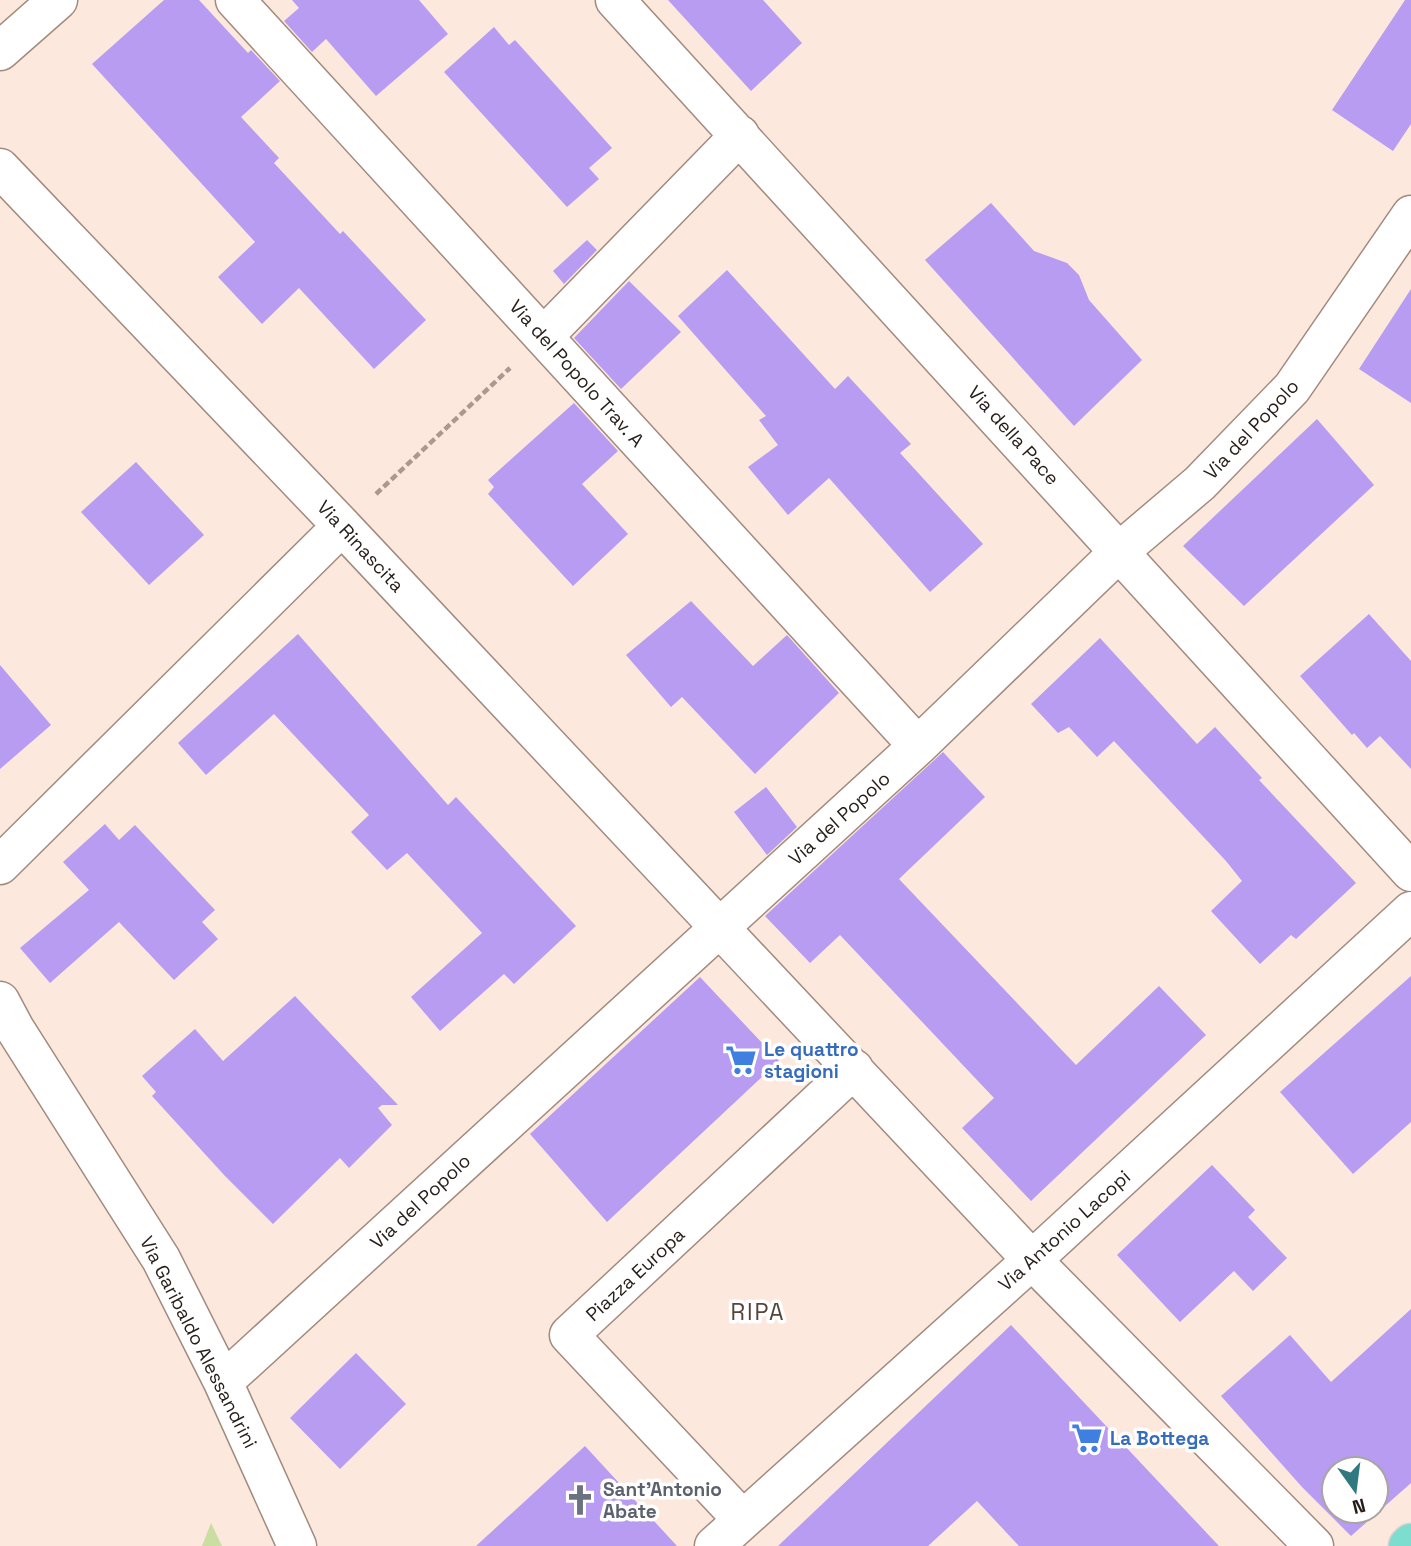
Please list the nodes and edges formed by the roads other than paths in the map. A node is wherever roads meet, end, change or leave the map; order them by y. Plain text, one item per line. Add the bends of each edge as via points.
1 (58, 0) edge
2 (235, 0) edge
3 (615, 0) edge
4 (0, 51) edge
5 (740, 135) junction
6 (0, 168) edge
7 (1411, 215) edge
8 (544, 336) junction
9 (342, 526) junction
10 (1120, 551) junction
11 (918, 746) junction
12 (0, 865) edge
13 (1411, 872) edge
14 (1411, 911) edge
15 (720, 926) junction
16 (0, 1001) edge
17 (854, 1069) junction
18 (1032, 1260) junction
19 (223, 1382) junction
20 (742, 1519) junction
21 (297, 1546) edge
22 (714, 1546) edge
23 (1314, 1546) edge

1 - 4 street
2 - 8 street, Via del Popolo Trav. A
3 - 5 street, Via della Pace
5 - 8 street
5 - 10 street, Via della Pace
6 - 9 street, Via Rinascita
7 - 10 street, Via del Popolo via 1292,388 1200,483
8 - 11 street, Via del Popolo Trav. A
9 - 12 street
9 - 15 street, Via Rinascita
10 - 11 street, Via del Popolo
10 - 13 street, Via della Pace
11 - 15 street, Via del Popolo
14 - 18 street, Via Antonio Lacopi
15 - 17 street, Via Rinascita
15 - 19 street, Via del Popolo
16 - 19 street, Via Garibaldo Alessandrini via 161,1259
17 - 18 street, Via Rinascita
17 - 20 street, Piazza Europa via 569,1335
18 - 20 street, Via Antonio Lacopi
18 - 23 street, Via Rinascita
19 - 21 street, Via Garibaldo Alessandrini
20 - 22 street, Via Antonio Lacopi

